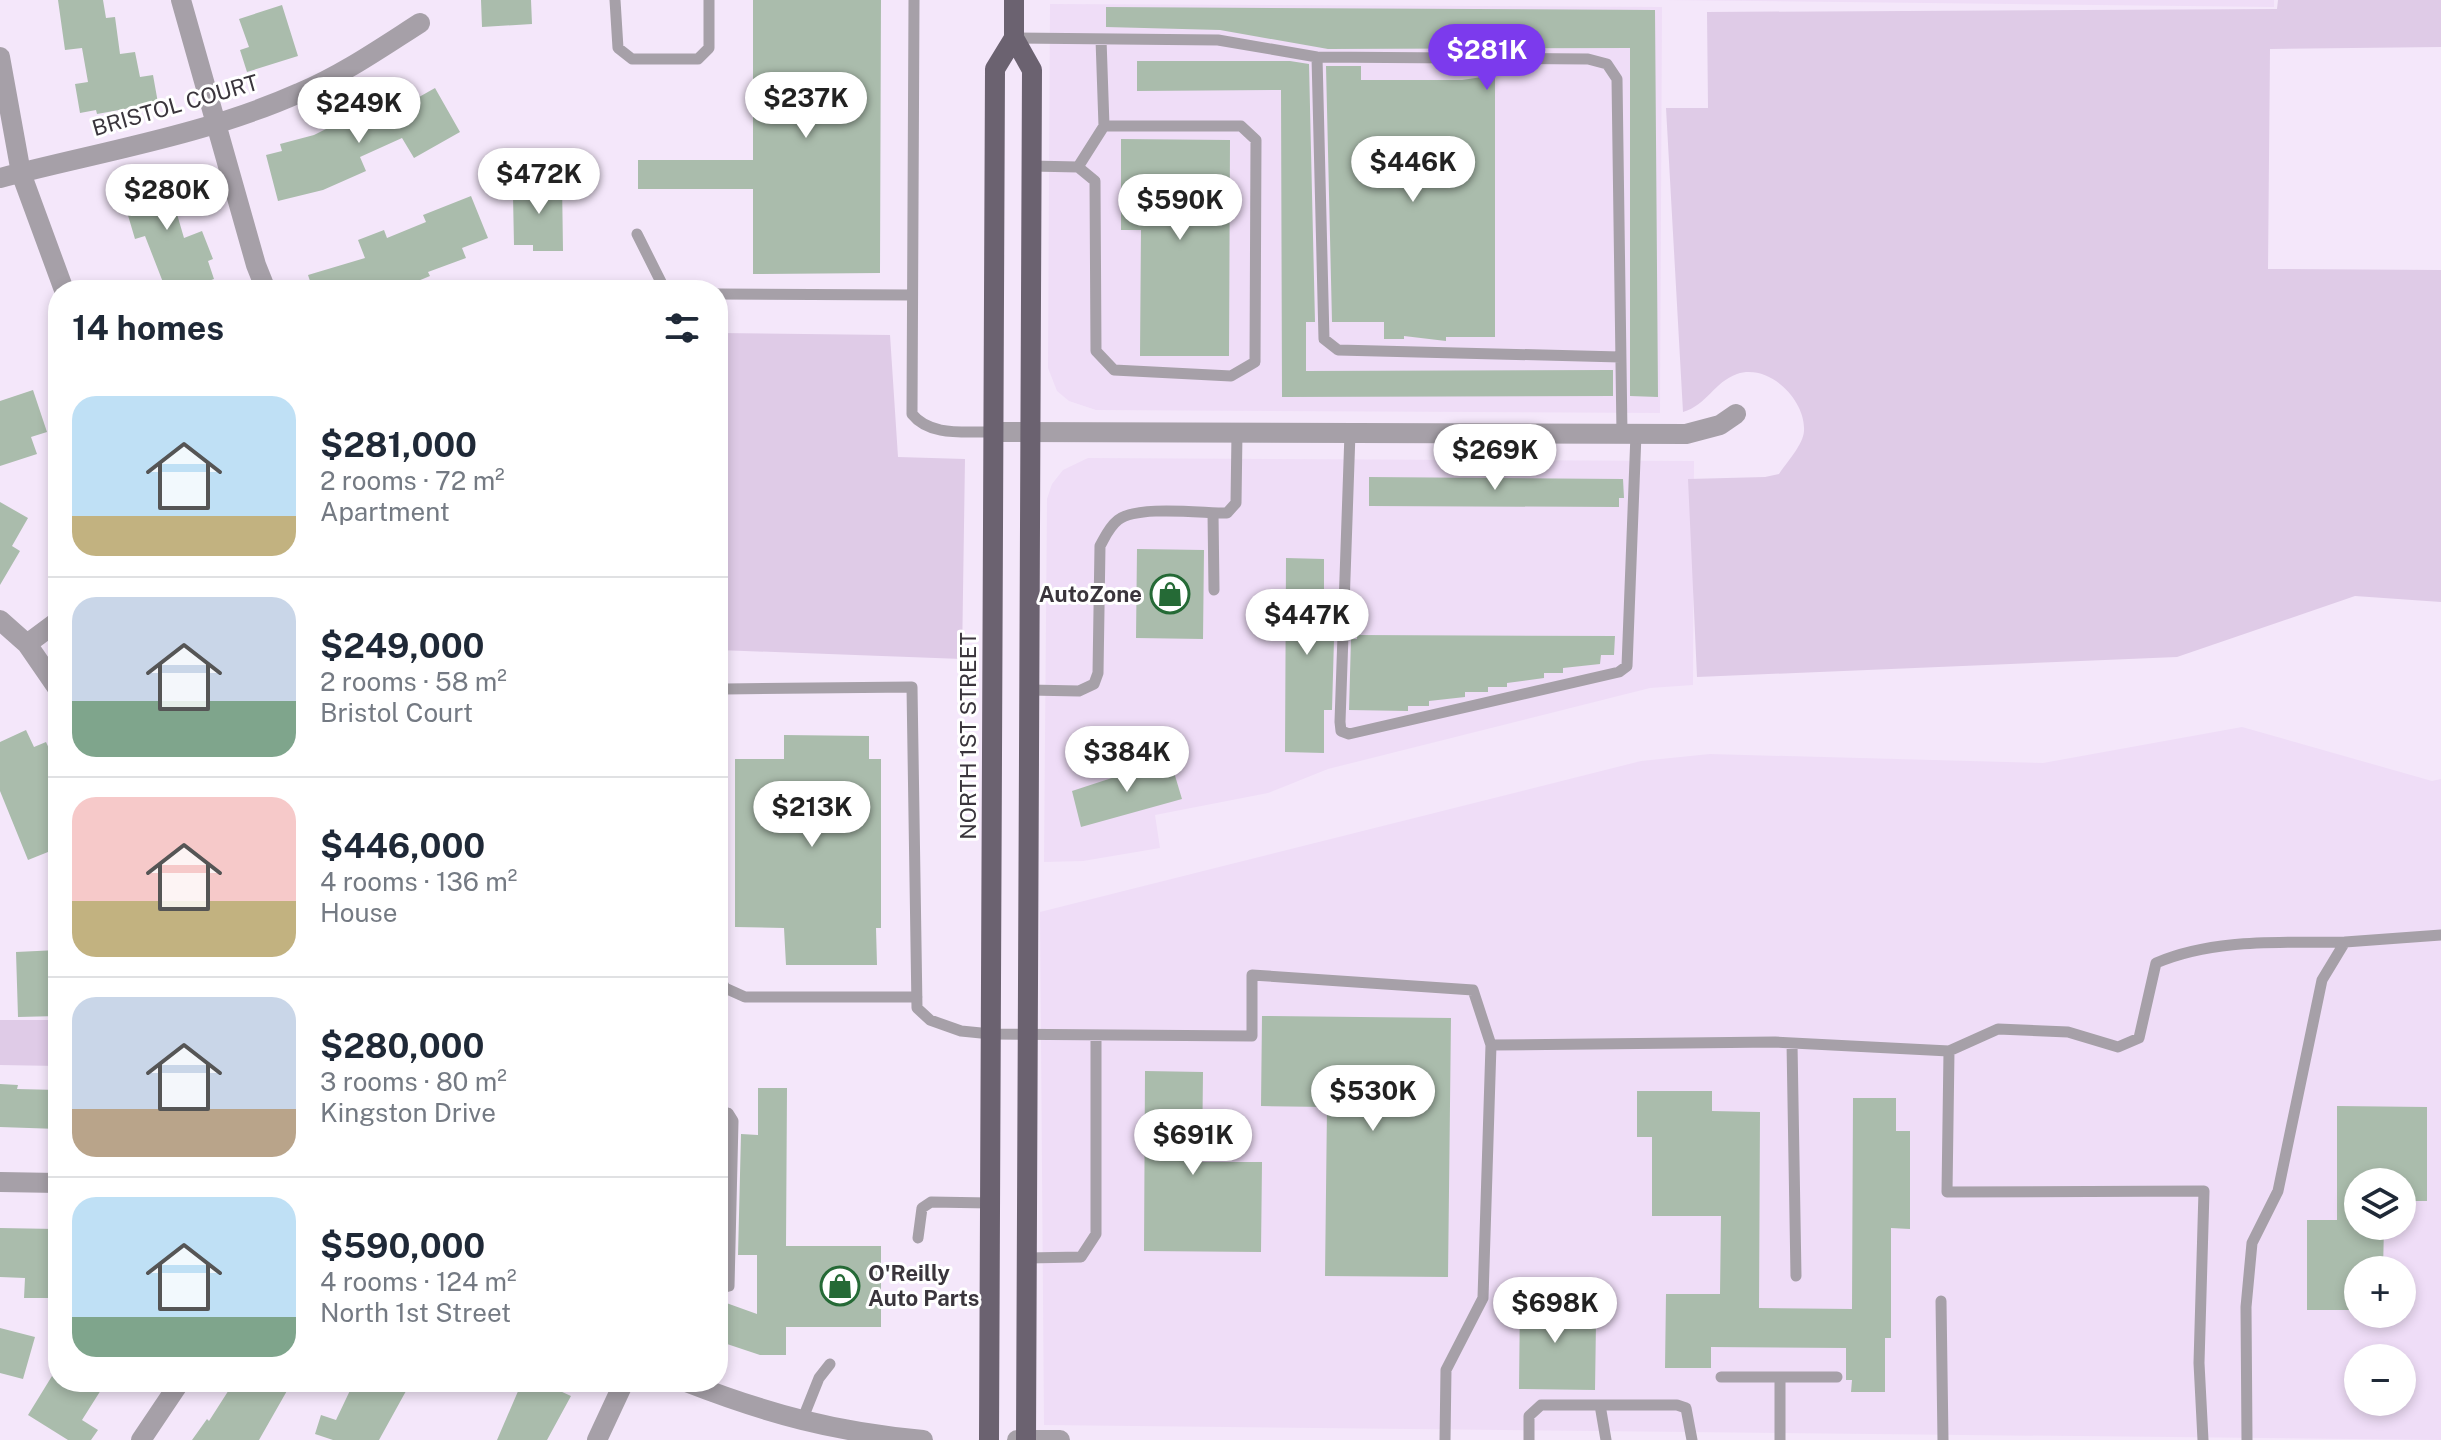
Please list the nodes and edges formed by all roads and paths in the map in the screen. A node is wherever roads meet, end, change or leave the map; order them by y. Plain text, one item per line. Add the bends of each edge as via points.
1 (181, 0) edge
2 (615, 0) edge
3 (709, 0) edge
4 (914, 0) edge
5 (1014, 0) edge
6 (420, 23) dead end
7 (1014, 38) junction
8 (1101, 39) junction
9 (0, 57) edge
10 (1317, 57) junction
11 (215, 123) junction
12 (1104, 126) junction
13 (1031, 166) junction
14 (1078, 167) junction
15 (21, 173) junction
16 (0, 178) edge
17 (637, 234) dead end
18 (60, 280) edge
19 (263, 280) edge
20 (660, 280) edge
21 (728, 294) edge
22 (911, 295) junction
23 (1620, 357) junction
24 (1736, 414) dead end
25 (993, 432) junction
26 (1030, 432) junction
27 (1237, 433) junction
28 (1350, 433) junction
29 (1629, 434) junction
30 (1213, 513) junction
31 (1214, 590) dead end
32 (0, 620) edge
33 (48, 628) edge
34 (27, 644) junction
35 (48, 674) edge
36 (728, 689) edge
37 (1029, 690) junction
38 (2441, 935) edge
39 (2345, 942) junction
40 (728, 989) edge
41 (917, 997) junction
42 (991, 1034) junction
43 (1029, 1035) junction
44 (1096, 1036) junction
45 (1792, 1043) junction
46 (1491, 1045) junction
47 (1949, 1051) junction
48 (728, 1117) edge
49 (728, 1180) edge
50 (733, 1180) junction
51 (0, 1182) edge
52 (48, 1183) edge
53 (990, 1203) junction
54 (918, 1238) dead end
55 (1027, 1258) junction
56 (1796, 1276) dead end
57 (728, 1286) edge
58 (1941, 1301) dead end
59 (830, 1364) dead end
60 (1721, 1377) dead end
61 (1780, 1377) junction
62 (1837, 1377) dead end
63 (173, 1392) edge
64 (619, 1392) edge
65 (714, 1392) edge
66 (1600, 1405) junction
67 (801, 1423) junction
68 (854, 1437) edge
69 (141, 1440) edge
70 (597, 1440) edge
71 (923, 1440) edge
72 (989, 1440) edge
73 (1017, 1440) edge
74 (1026, 1440) edge
75 (1060, 1440) edge
76 (1445, 1440) edge
77 (1529, 1440) edge
78 (1606, 1440) edge
79 (1692, 1440) edge
80 (1780, 1440) edge
81 (1943, 1440) edge
82 (2203, 1440) edge
83 (2247, 1440) edge

1 - 11 street
2 - 3 lane via 618,48 632,59 698,59 709,48
4 - 22 lane
5 - 7 main road, NORTH 1ST STREET
6 - 11 street, BRISTOL COURT via 299,93
7 - 8 lane
7 - 13 main road, NORTH 1ST STREET via 1032,70
7 - 25 main road, NORTH 1ST STREET via 995,69
8 - 10 lane via 1218,40
8 - 12 lane
9 - 15 street
10 - 23 lane via 1324,339 1338,350
10 - 23 lane via 1588,59 1607,64 1617,79
11 - 15 street, BRISTOL COURT
11 - 19 street
12 - 14 lane
12 - 14 lane via 1241,126 1256,140 1255,362 1231,376 1114,370 1096,351 1095,181
13 - 14 lane
13 - 26 main road, NORTH 1ST STREET
15 - 16 street, BRISTOL COURT
15 - 18 street
17 - 20 lane
21 - 22 lane
22 - 25 lane via 912,414 921,425 937,430
23 - 29 lane
24 - 29 street via 1720,425 1686,434
25 - 26 street
25 - 42 main road, NORTH 1ST STREET
26 - 27 street
26 - 37 main road, NORTH 1ST STREET
27 - 28 street
27 - 30 lane via 1236,503 1227,513
28 - 29 street
28 - 29 lane via 1340,722 1341,731 1349,734 1627,666
30 - 31 lane
30 - 37 lane via 1138,513 1109,528 1100,546 1094,684 1079,691
32 - 34 street
33 - 34 street
34 - 35 street
36 - 41 lane via 912,687
37 - 43 main road, NORTH 1ST STREET
38 - 39 lane
39 - 47 lane via 2200,948 2156,963 2139,1038 2118,1047 2068,1032 1998,1029
39 - 83 lane via 2322,980 2278,1191 2252,1243 2246,1307
40 - 41 lane via 745,997
41 - 42 lane via 917,1008 930,1020
42 - 43 lane
42 - 53 main road, NORTH 1ST STREET
43 - 44 lane
43 - 55 main road, NORTH 1ST STREET
44 - 46 lane via 1252,1036 1252,975 1473,990
44 - 55 lane via 1096,1234 1081,1257
45 - 46 lane
45 - 47 lane
45 - 56 lane
46 - 76 lane via 1483,1298 1446,1370
47 - 82 lane via 1947,1192 2204,1191 2199,1363
48 - 50 lane via 733,1121
49 - 50 lane
50 - 57 lane
51 - 52 street
53 - 54 lane via 931,1202 922,1208
53 - 72 main road, NORTH 1ST STREET
55 - 74 main road, NORTH 1ST STREET
58 - 81 lane
59 - 67 lane
60 - 61 lane
61 - 62 lane
61 - 80 lane
63 - 69 street
64 - 70 street
65 - 67 street
66 - 77 lane via 1533,1408
66 - 78 lane
66 - 79 lane via 1686,1408
67 - 68 street
68 - 71 street
73 - 74 street
74 - 75 street

